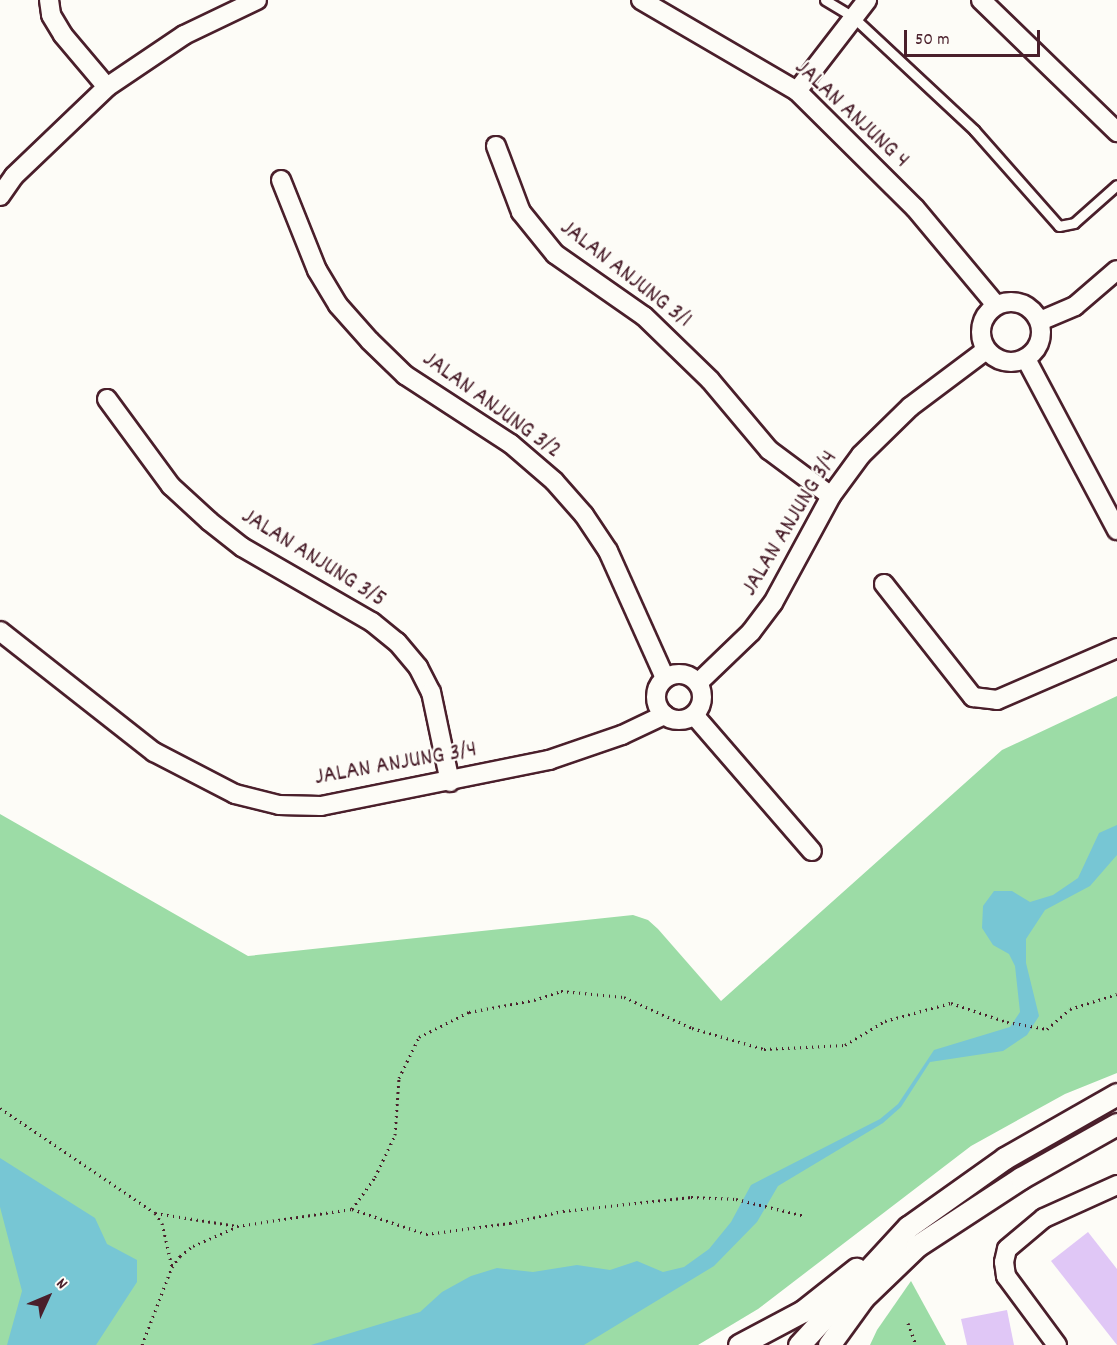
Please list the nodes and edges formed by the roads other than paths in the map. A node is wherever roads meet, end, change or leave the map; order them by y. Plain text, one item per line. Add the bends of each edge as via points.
1 (49, 0) edge
2 (257, 0) edge
3 (641, 0) edge
4 (825, 0) edge
5 (867, 0) edge
6 (981, 0) edge
7 (853, 17) junction
8 (107, 87) junction
9 (797, 91) junction
10 (1117, 132) edge
11 (496, 146) dead end
12 (281, 180) dead end
13 (1117, 185) edge
14 (0, 196) edge
15 (1117, 270) edge
16 (996, 305) junction
17 (1040, 321) junction
18 (986, 350) junction
19 (1026, 359) junction
20 (106, 399) dead end
21 (831, 496) junction
22 (1117, 530) edge
23 (884, 584) dead end
24 (0, 631) edge
25 (1117, 648) edge
26 (665, 678) junction
27 (698, 683) junction
28 (664, 715) junction
29 (694, 715) junction
30 (450, 782) junction
31 (812, 850) dead end
32 (1117, 1094) edge
33 (1117, 1124) edge
34 (1117, 1185) edge
35 (908, 1227) junction
36 (863, 1298) junction
37 (1038, 1323) junction
38 (739, 1345) edge
39 (800, 1345) edge
40 (829, 1345) edge
41 (841, 1345) edge
42 (1039, 1345) edge
43 (1057, 1345) edge

1 - 8 street via 51,15 63,35
2 - 8 street via 184,35
3 - 9 street, JALAN ANJUNG 4
4 - 7 lane
5 - 7 street
6 - 10 street
7 - 9 street
7 - 13 lane via 974,130 1059,225 1074,224
8 - 14 street via 14,176
9 - 16 street, JALAN ANJUNG 4 via 930,224
11 - 21 street, JALAN ANJUNG 3/1 via 521,212 555,254 644,316 710,380 769,450
12 - 26 street, JALAN ANJUNG 3/2 via 317,270 338,305 370,341 436,398 511,444 554,481 584,515 608,551
15 - 17 street via 1075,306
16 - 17 street via 1008,301 1021,303
16 - 18 street via 981,325
17 - 19 street via 1040,343
18 - 19 street via 1004,362
18 - 21 street, JALAN ANJUNG 3/4 via 910,407 861,454
19 - 22 street
20 - 30 street, JALAN ANJUNG 3/5 via 171,486 208,521 242,547 372,622 397,642 418,667 431,692
21 - 27 street, JALAN ANJUNG 3/4 via 773,603 751,632
23 - 25 street via 973,697 997,700
24 - 30 street, JALAN ANJUNG 3/4 via 154,752 235,794 279,804 321,806
26 - 27 street via 682,674
26 - 28 street via 656,692
27 - 29 street via 702,704
28 - 29 street via 679,721
28 - 30 street, JALAN ANJUNG 3/4 via 622,735 549,760
29 - 31 street
32 - 35 street via 1005,1158
33 - 36 street via 1021,1178 917,1246
34 - 37 street via 1044,1218 1007,1249 1006,1276
35 - 38 street via 803,1311
35 - 39 street
36 - 40 street
36 - 41 street
37 - 42 street
37 - 43 street

